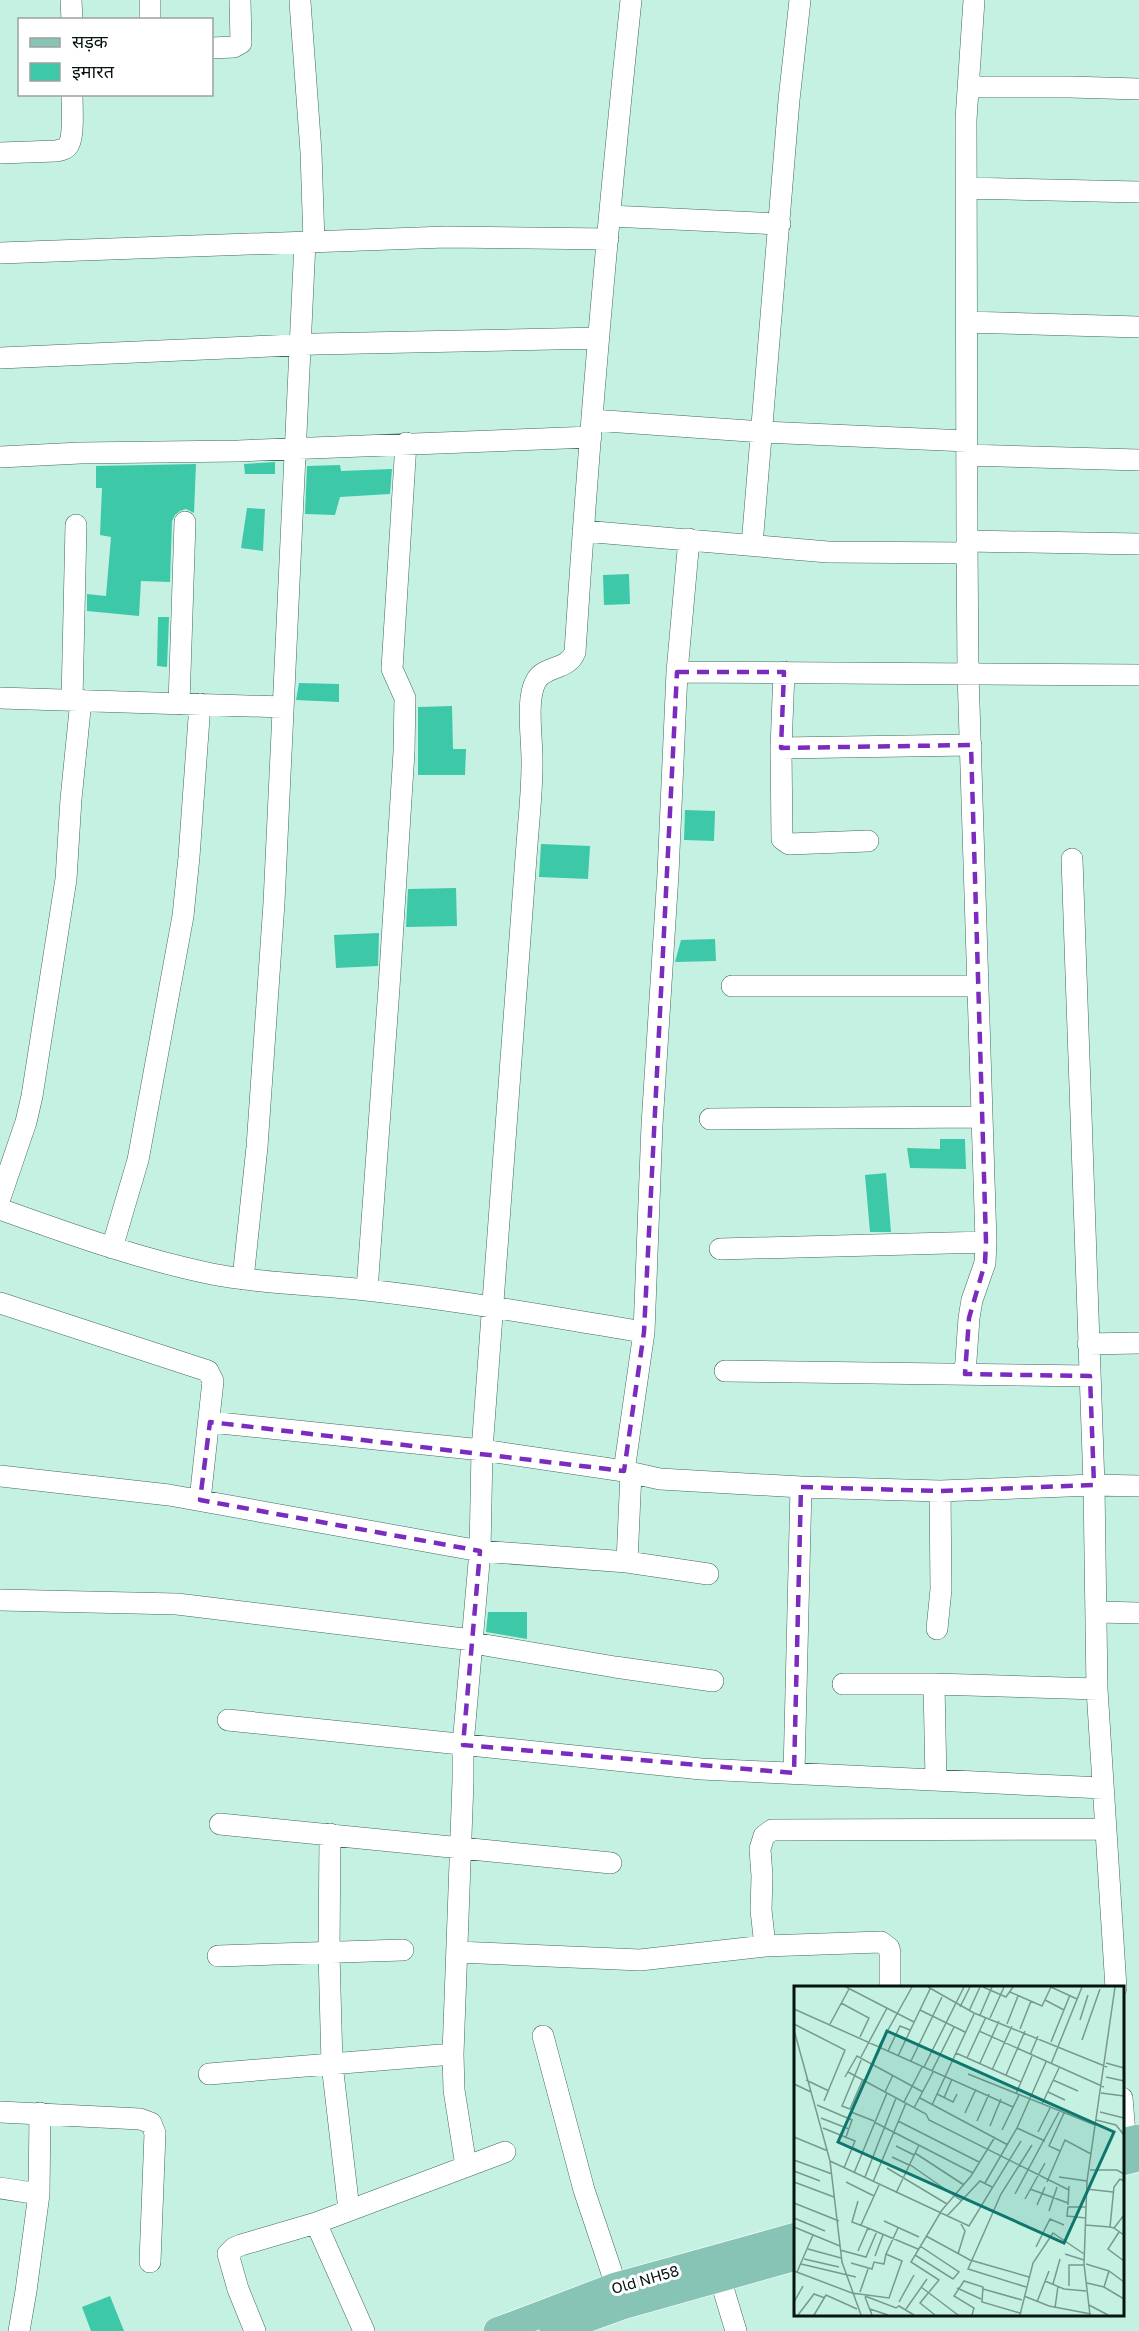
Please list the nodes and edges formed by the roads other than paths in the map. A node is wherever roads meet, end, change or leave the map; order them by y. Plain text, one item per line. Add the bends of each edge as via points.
1 (71, 0) edge
2 (150, 0) edge
3 (240, 0) edge
4 (632, 0) edge
5 (801, 0) edge
6 (974, 0) edge
7 (300, 2) dead end
8 (72, 18) edge
9 (150, 18) edge
10 (213, 48) edge
11 (968, 87) junction
12 (1139, 89) edge
13 (72, 96) edge
14 (0, 153) edge
15 (966, 188) junction
16 (1139, 192) edge
17 (610, 216) junction
18 (780, 224) junction
19 (608, 239) junction
20 (309, 242) junction
21 (0, 253) edge
22 (966, 322) junction
23 (1139, 327) edge
24 (599, 338) junction
25 (302, 345) junction
26 (0, 358) edge
27 (591, 429) junction
28 (763, 432) junction
29 (406, 443) junction
30 (296, 448) junction
31 (967, 448) junction
32 (0, 457) edge
33 (1139, 460) edge
34 (185, 522) dead end
35 (76, 525) dead end
36 (583, 531) junction
37 (689, 539) junction
38 (1139, 544) edge
39 (752, 545) junction
40 (967, 547) junction
41 (677, 672) junction
42 (784, 672) junction
43 (968, 673) junction
44 (1139, 675) edge
45 (0, 698) edge
46 (76, 700) junction
47 (189, 704) junction
48 (284, 707) junction
49 (971, 745) junction
50 (781, 748) junction
51 (868, 841) dead end
52 (1072, 859) dead end
53 (732, 986) dead end
54 (978, 986) junction
55 (982, 1117) junction
56 (710, 1119) dead end
57 (0, 1198) edge
58 (0, 1209) edge
59 (986, 1242) junction
60 (112, 1248) junction
61 (720, 1249) dead end
62 (243, 1278) junction
63 (367, 1290) junction
64 (0, 1303) edge
65 (494, 1308) junction
66 (644, 1332) junction
67 (1139, 1343) edge
68 (1088, 1344) junction
69 (725, 1371) dead end
70 (964, 1374) junction
71 (1090, 1376) junction
72 (210, 1422) junction
73 (482, 1450) junction
74 (628, 1472) junction
75 (0, 1476) edge
76 (1094, 1485) junction
77 (1139, 1486) edge
78 (801, 1487) junction
79 (940, 1491) junction
80 (200, 1500) junction
81 (480, 1551) junction
82 (627, 1562) junction
83 (708, 1574) dead end
84 (0, 1600) edge
85 (1097, 1612) junction
86 (1139, 1613) edge
87 (937, 1629) dead end
88 (472, 1640) junction
89 (713, 1681) dead end
90 (843, 1684) dead end
91 (934, 1684) junction
92 (1097, 1689) junction
93 (228, 1720) dead end
94 (463, 1745) junction
95 (794, 1773) junction
96 (936, 1780) junction
97 (1103, 1788) junction
98 (220, 1824) dead end
99 (1106, 1829) junction
100 (330, 1834) junction
101 (460, 1847) junction
102 (611, 1863) dead end
103 (765, 1946) junction
104 (403, 1950) dead end
105 (456, 1952) junction
106 (329, 1953) junction
107 (218, 1956) dead end
108 (890, 1986) edge
109 (1116, 1986) edge
110 (543, 2036) dead end
111 (453, 2054) junction
112 (332, 2064) junction
113 (209, 2074) dead end
114 (0, 2112) edge
115 (40, 2113) junction
116 (1124, 2113) edge
117 (1129, 2150) edge
118 (505, 2152) dead end
119 (466, 2166) junction
120 (0, 2188) edge
121 (39, 2194) junction
122 (349, 2210) junction
123 (316, 2223) junction
124 (794, 2236) edge
125 (794, 2257) edge
126 (150, 2262) dead end
127 (720, 2278) junction
128 (619, 2296) junction
129 (547, 2325) edge
130 (19, 2331) edge
131 (255, 2331) edge
132 (364, 2331) edge
133 (497, 2331) edge
134 (736, 2331) edge

1 - 8 street
2 - 9 street
3 - 10 street via 240,43
4 - 17 street
5 - 18 street
6 - 11 street
7 - 20 street via 312,152
11 - 12 street
11 - 15 street
13 - 14 street via 69,145 56,151
15 - 16 street
15 - 22 street
17 - 18 street
17 - 19 street
18 - 28 street
19 - 20 street via 446,237
19 - 24 street
20 - 21 street
20 - 25 street
22 - 23 street
22 - 31 street
24 - 25 street
24 - 27 street
25 - 26 street
25 - 30 street
27 - 28 street
27 - 29 street
27 - 36 street
28 - 31 street
28 - 39 street
29 - 30 street
29 - 63 street via 392,669 405,699 404,752
30 - 32 street
30 - 48 street
31 - 33 street
31 - 40 street
34 - 47 street
35 - 46 street
36 - 37 street
36 - 65 street via 576,652 567,664 539,677 531,698 531,788
37 - 39 street
37 - 41 street
38 - 40 street
39 - 40 street via 828,552
40 - 43 street
41 - 42 street
41 - 66 street
42 - 43 street
42 - 50 street
43 - 44 street
43 - 49 street
45 - 46 street
46 - 47 street
46 - 57 street via 66,879 32,1096
47 - 48 street
47 - 60 street via 189,857 183,916 138,1160
48 - 62 street via 258,1136
49 - 50 street
49 - 54 street
50 - 51 street via 784,842
52 - 68 street
53 - 54 street
54 - 55 street
55 - 56 street
55 - 59 street
58 - 60 street
59 - 61 street
59 - 70 street via 985,1263 969,1318
60 - 62 street via 165,1264
62 - 63 street
63 - 65 street
64 - 72 street via 208,1371 213,1381
65 - 66 street
65 - 73 street
66 - 74 street
67 - 68 street
68 - 71 street
69 - 70 street
70 - 71 street
71 - 76 street
72 - 73 street
72 - 80 street
73 - 74 street
73 - 81 street
74 - 78 street via 660,1479
74 - 82 street
75 - 80 street
76 - 77 street
76 - 79 street
76 - 85 street
78 - 79 street
78 - 95 street
79 - 87 street via 941,1589
80 - 81 street
81 - 82 street
81 - 88 street
82 - 83 street
84 - 88 street via 177,1604
85 - 86 street
85 - 92 street
88 - 89 street
88 - 94 street
90 - 91 street
91 - 92 street
91 - 96 street
92 - 97 street
93 - 94 street
94 - 95 street via 701,1769
94 - 101 street
95 - 96 street
96 - 97 street
97 - 99 street
98 - 100 street
99 - 103 street via 771,1830 764,1836 760,1849
99 - 109 street
100 - 101 street
100 - 106 street
101 - 102 street
101 - 105 street
103 - 105 street via 640,1960
103 - 108 street via 881,1942 889,1948
104 - 106 street
105 - 111 street
106 - 107 street
106 - 112 street
110 - 128 street via 584,2190
111 - 112 street
111 - 119 street via 454,2090
112 - 113 street
112 - 122 street
114 - 115 street
115 - 121 street
115 - 126 street via 151,2123 155,2133
116 - 117 street
118 - 119 street
119 - 122 street
120 - 121 street
121 - 130 street
122 - 123 street
123 - 131 street via 241,2245 228,2254
123 - 132 street
124 - 128 main road, Old NH58
125 - 127 main road, Old NH58
127 - 128 main road, Old NH58
127 - 134 street
128 - 129 main road, Old NH58
129 - 133 main road, Old NH58

